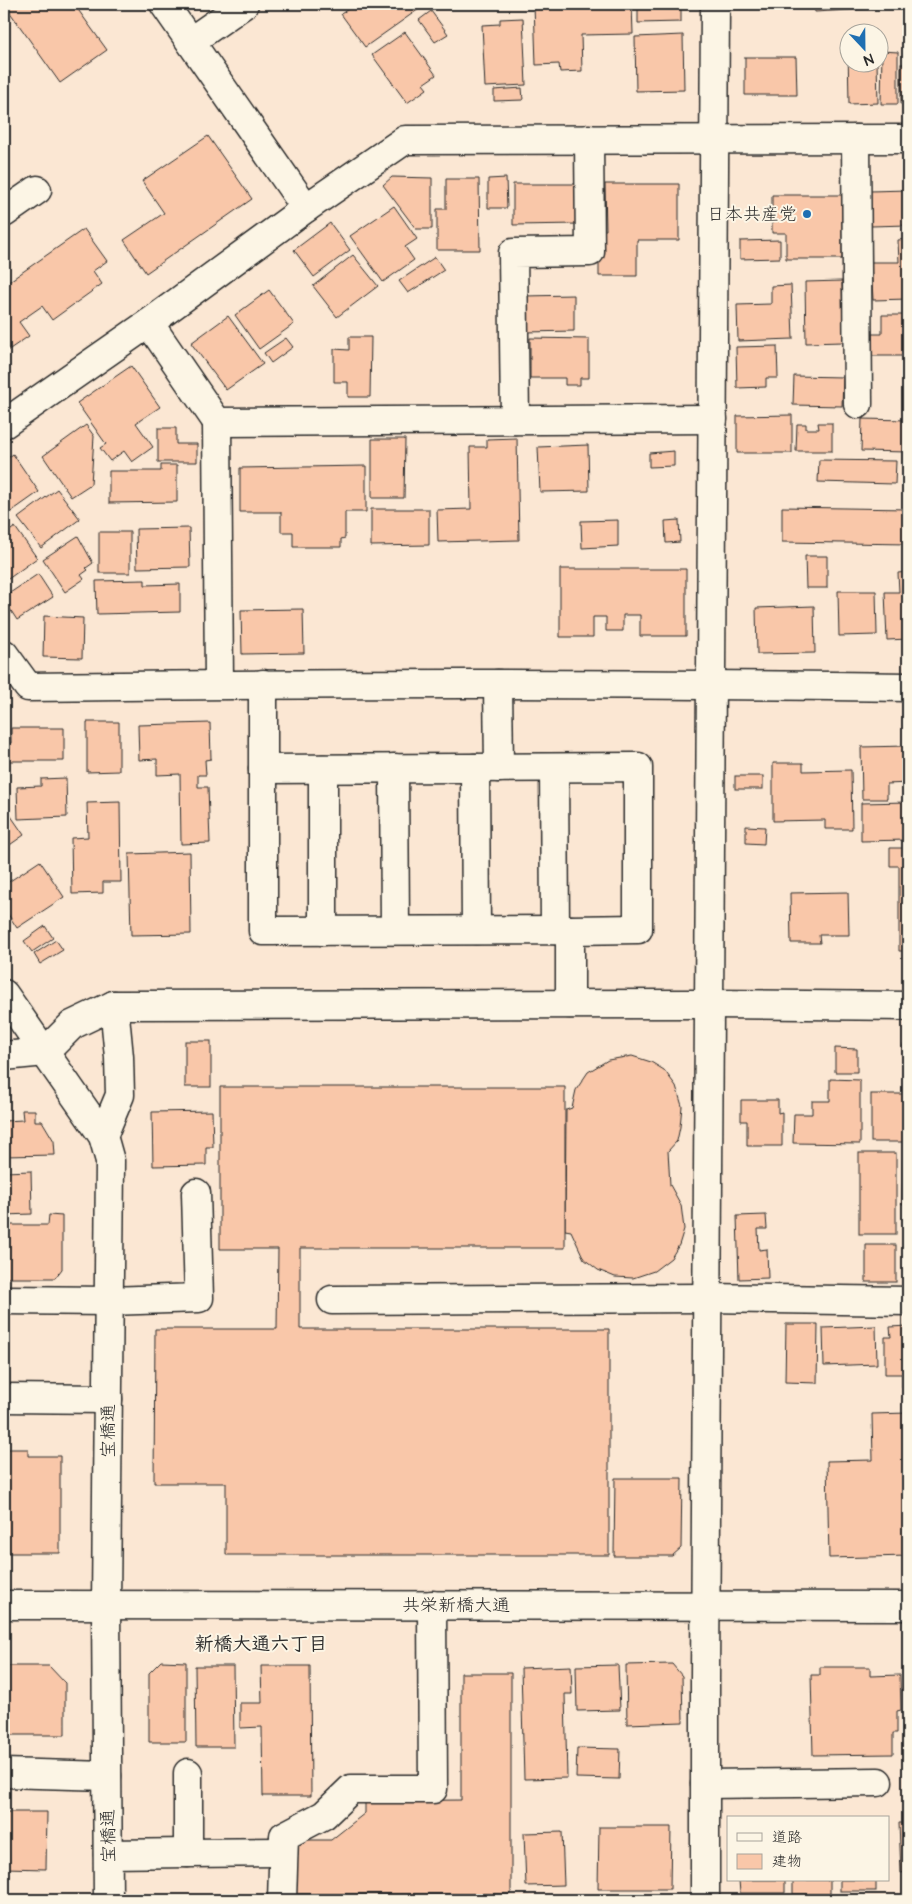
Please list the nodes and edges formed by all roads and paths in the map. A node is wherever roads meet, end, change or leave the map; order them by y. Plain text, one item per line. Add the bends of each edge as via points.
1 (164, 4) edge
2 (244, 4) edge
3 (715, 4) edge
4 (191, 41) junction
5 (588, 139) junction
6 (714, 139) junction
7 (856, 139) junction
8 (908, 139) edge
9 (36, 190) dead end
10 (306, 208) junction
11 (4, 213) edge
12 (149, 323) junction
13 (858, 404) dead end
14 (712, 419) junction
15 (515, 420) junction
16 (217, 422) junction
17 (4, 424) edge
18 (4, 654) edge
19 (219, 684) junction
20 (263, 684) junction
21 (498, 684) junction
22 (711, 684) junction
23 (908, 687) edge
24 (394, 768) junction
25 (487, 768) junction
26 (554, 768) junction
27 (263, 769) junction
28 (323, 769) junction
29 (323, 930) junction
30 (395, 930) junction
31 (476, 930) junction
32 (562, 930) junction
33 (4, 994) edge
34 (570, 1004) junction
35 (709, 1004) junction
36 (114, 1005) junction
37 (908, 1006) edge
38 (45, 1052) junction
39 (4, 1056) edge
40 (103, 1136) junction
41 (196, 1193) dead end
42 (708, 1298) junction
43 (4, 1300) edge
44 (332, 1300) dead end
45 (908, 1300) edge
46 (109, 1301) junction
47 (4, 1398) edge
48 (108, 1399) junction
49 (4, 1605) edge
50 (432, 1605) junction
51 (705, 1605) junction
52 (106, 1606) junction
53 (908, 1606) edge
54 (4, 1773) edge
55 (188, 1773) dead end
56 (107, 1776) junction
57 (878, 1782) dead end
58 (705, 1784) junction
59 (188, 1852) junction
60 (283, 1852) junction
61 (108, 1854) junction
62 (108, 1900) edge
63 (282, 1900) edge
64 (705, 1900) edge

1 - 4 street
2 - 4 street
3 - 6 street
4 - 10 street
5 - 6 street
5 - 10 street via 406,140
5 - 15 street via 590,252 513,253
6 - 7 street
6 - 14 street
7 - 8 street
7 - 13 street
9 - 11 street
10 - 12 street
12 - 16 street
12 - 17 street
14 - 15 street
14 - 22 street
15 - 16 street
16 - 19 street
18 - 19 street via 28,687
19 - 20 street
20 - 21 street
20 - 27 street
21 - 22 street
21 - 25 street
22 - 23 street
22 - 35 street
24 - 25 street
24 - 28 street
24 - 30 street
25 - 26 street
25 - 31 street
26 - 32 street
26 - 32 street via 638,767 638,929
27 - 28 street
27 - 29 street via 263,931
28 - 29 street
29 - 30 street
30 - 31 street
31 - 32 street
32 - 34 street
33 - 38 street, 宝橋通
34 - 35 street
34 - 36 street
35 - 37 street
35 - 42 street
36 - 38 street via 72,1025
36 - 40 street via 120,1057 120,1095
38 - 39 street
38 - 40 street, 宝橋通
40 - 46 street, 宝橋通 via 110,1161
41 - 46 street via 199,1298
42 - 44 street
42 - 45 street
42 - 51 street
43 - 46 street
46 - 48 street, 宝橋通
47 - 48 street
48 - 52 street, 宝橋通
49 - 52 street, 共栄新橋大通
50 - 51 street, 共栄新橋大通
50 - 52 street, 共栄新橋大通
50 - 60 street via 432,1789 351,1789 324,1815 284,1836
51 - 53 street, 共栄新橋大通
51 - 58 street
52 - 56 street, 宝橋通
54 - 56 street
55 - 59 street
56 - 61 street, 宝橋通
57 - 58 street
58 - 64 street
59 - 60 street
59 - 61 street
60 - 63 street
61 - 62 street, 宝橋通

